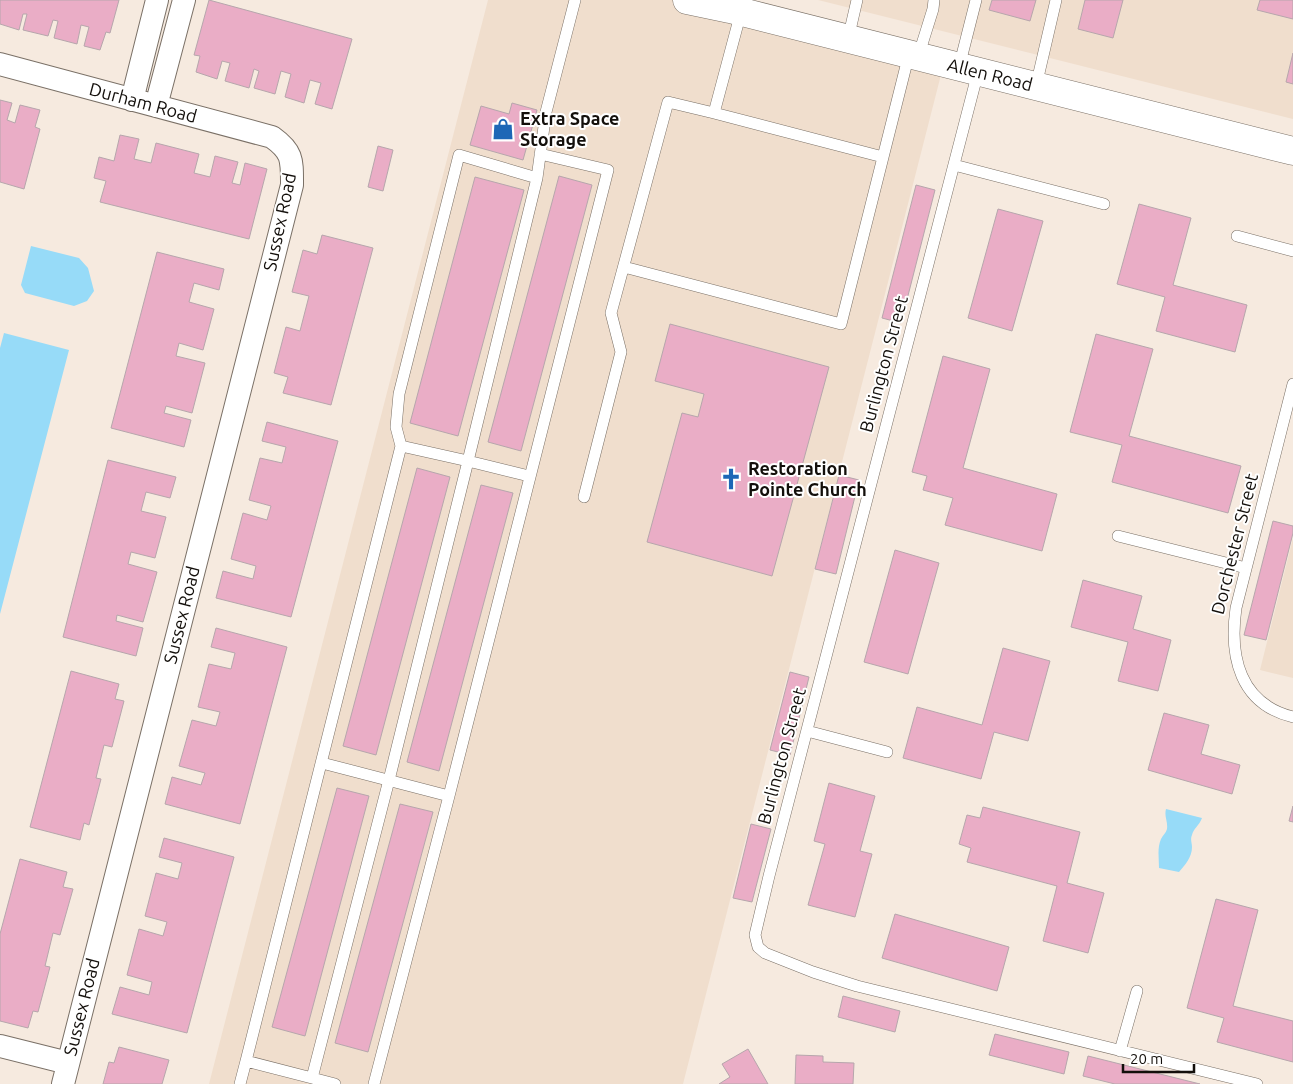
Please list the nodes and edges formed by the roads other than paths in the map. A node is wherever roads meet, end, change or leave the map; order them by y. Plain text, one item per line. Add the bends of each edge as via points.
1 (158, 0) edge
2 (184, 0) edge
3 (575, 0) edge
4 (687, 0) edge
5 (857, 0) edge
6 (934, 0) edge
7 (976, 0) edge
8 (1056, 0) edge
9 (735, 7) edge
10 (848, 39) junction
11 (914, 55) junction
12 (0, 64) edge
13 (968, 69) junction
14 (1036, 86) junction
15 (132, 100) junction
16 (156, 106) junction
17 (714, 114) junction
18 (284, 146) joint
19 (1293, 151) edge
20 (540, 154) junction
21 (883, 158) junction
22 (954, 165) junction
23 (537, 178) junction
24 (1104, 204) dead end
25 (1237, 236) dead end
26 (1293, 251) edge
27 (624, 267) junction
28 (1293, 384) edge
29 (401, 446) junction
30 (468, 461) junction
31 (529, 476) junction
32 (584, 497) dead end
33 (1118, 536) dead end
34 (1246, 568) junction
35 (1293, 717) edge
36 (807, 731) junction
37 (887, 752) dead end
38 (322, 763) junction
39 (389, 780) junction
40 (449, 796) junction
41 (1137, 992) dead end
42 (0, 1046) edge
43 (1120, 1050) junction
44 (246, 1061) junction
45 (65, 1073) edge
46 (312, 1078) junction
47 (240, 1084) edge
48 (335, 1084) edge
49 (374, 1084) edge
50 (1257, 1084) edge

1 - 15 street
2 - 16 street
3 - 20 lane via 546,112
4 - 9 main road, Allen Road
5 - 10 lane
6 - 11 lane
7 - 13 lane, Burlington Street
8 - 14 lane
9 - 10 main road, Allen Road
9 - 17 lane
10 - 11 main road, Allen Road
11 - 13 main road, Allen Road
11 - 21 lane
12 - 15 street, Durham Road
13 - 14 main road, Allen Road
13 - 22 lane, Burlington Street
14 - 19 main road, Allen Road
15 - 16 street, Durham Road
16 - 18 street, Durham Road via 272,136
17 - 21 lane
17 - 27 lane via 668,102
18 - 45 street, Sussex Road via 292,162 292,185
20 - 23 lane
20 - 31 lane via 608,170
21 - 27 lane via 841,324
22 - 24 lane
22 - 36 lane, Burlington Street
23 - 29 lane via 459,155 399,394 396,427
23 - 30 lane
25 - 26 lane
27 - 32 lane via 611,312 621,352
28 - 34 lane, Dorchester Street
29 - 30 lane
29 - 38 lane
30 - 31 lane
30 - 39 lane
31 - 40 lane
33 - 34 lane
34 - 35 lane, Dorchester Street via 1233,626 1238,669 1252,693 1269,708
36 - 37 lane
36 - 43 lane, Burlington Street via 755,935 758,947 765,954 857,986
38 - 39 lane
38 - 44 lane
39 - 40 lane
39 - 46 lane
40 - 49 lane
41 - 43 lane
42 - 45 street
43 - 50 lane, Burlington Street
44 - 46 lane
44 - 47 lane
46 - 48 lane

